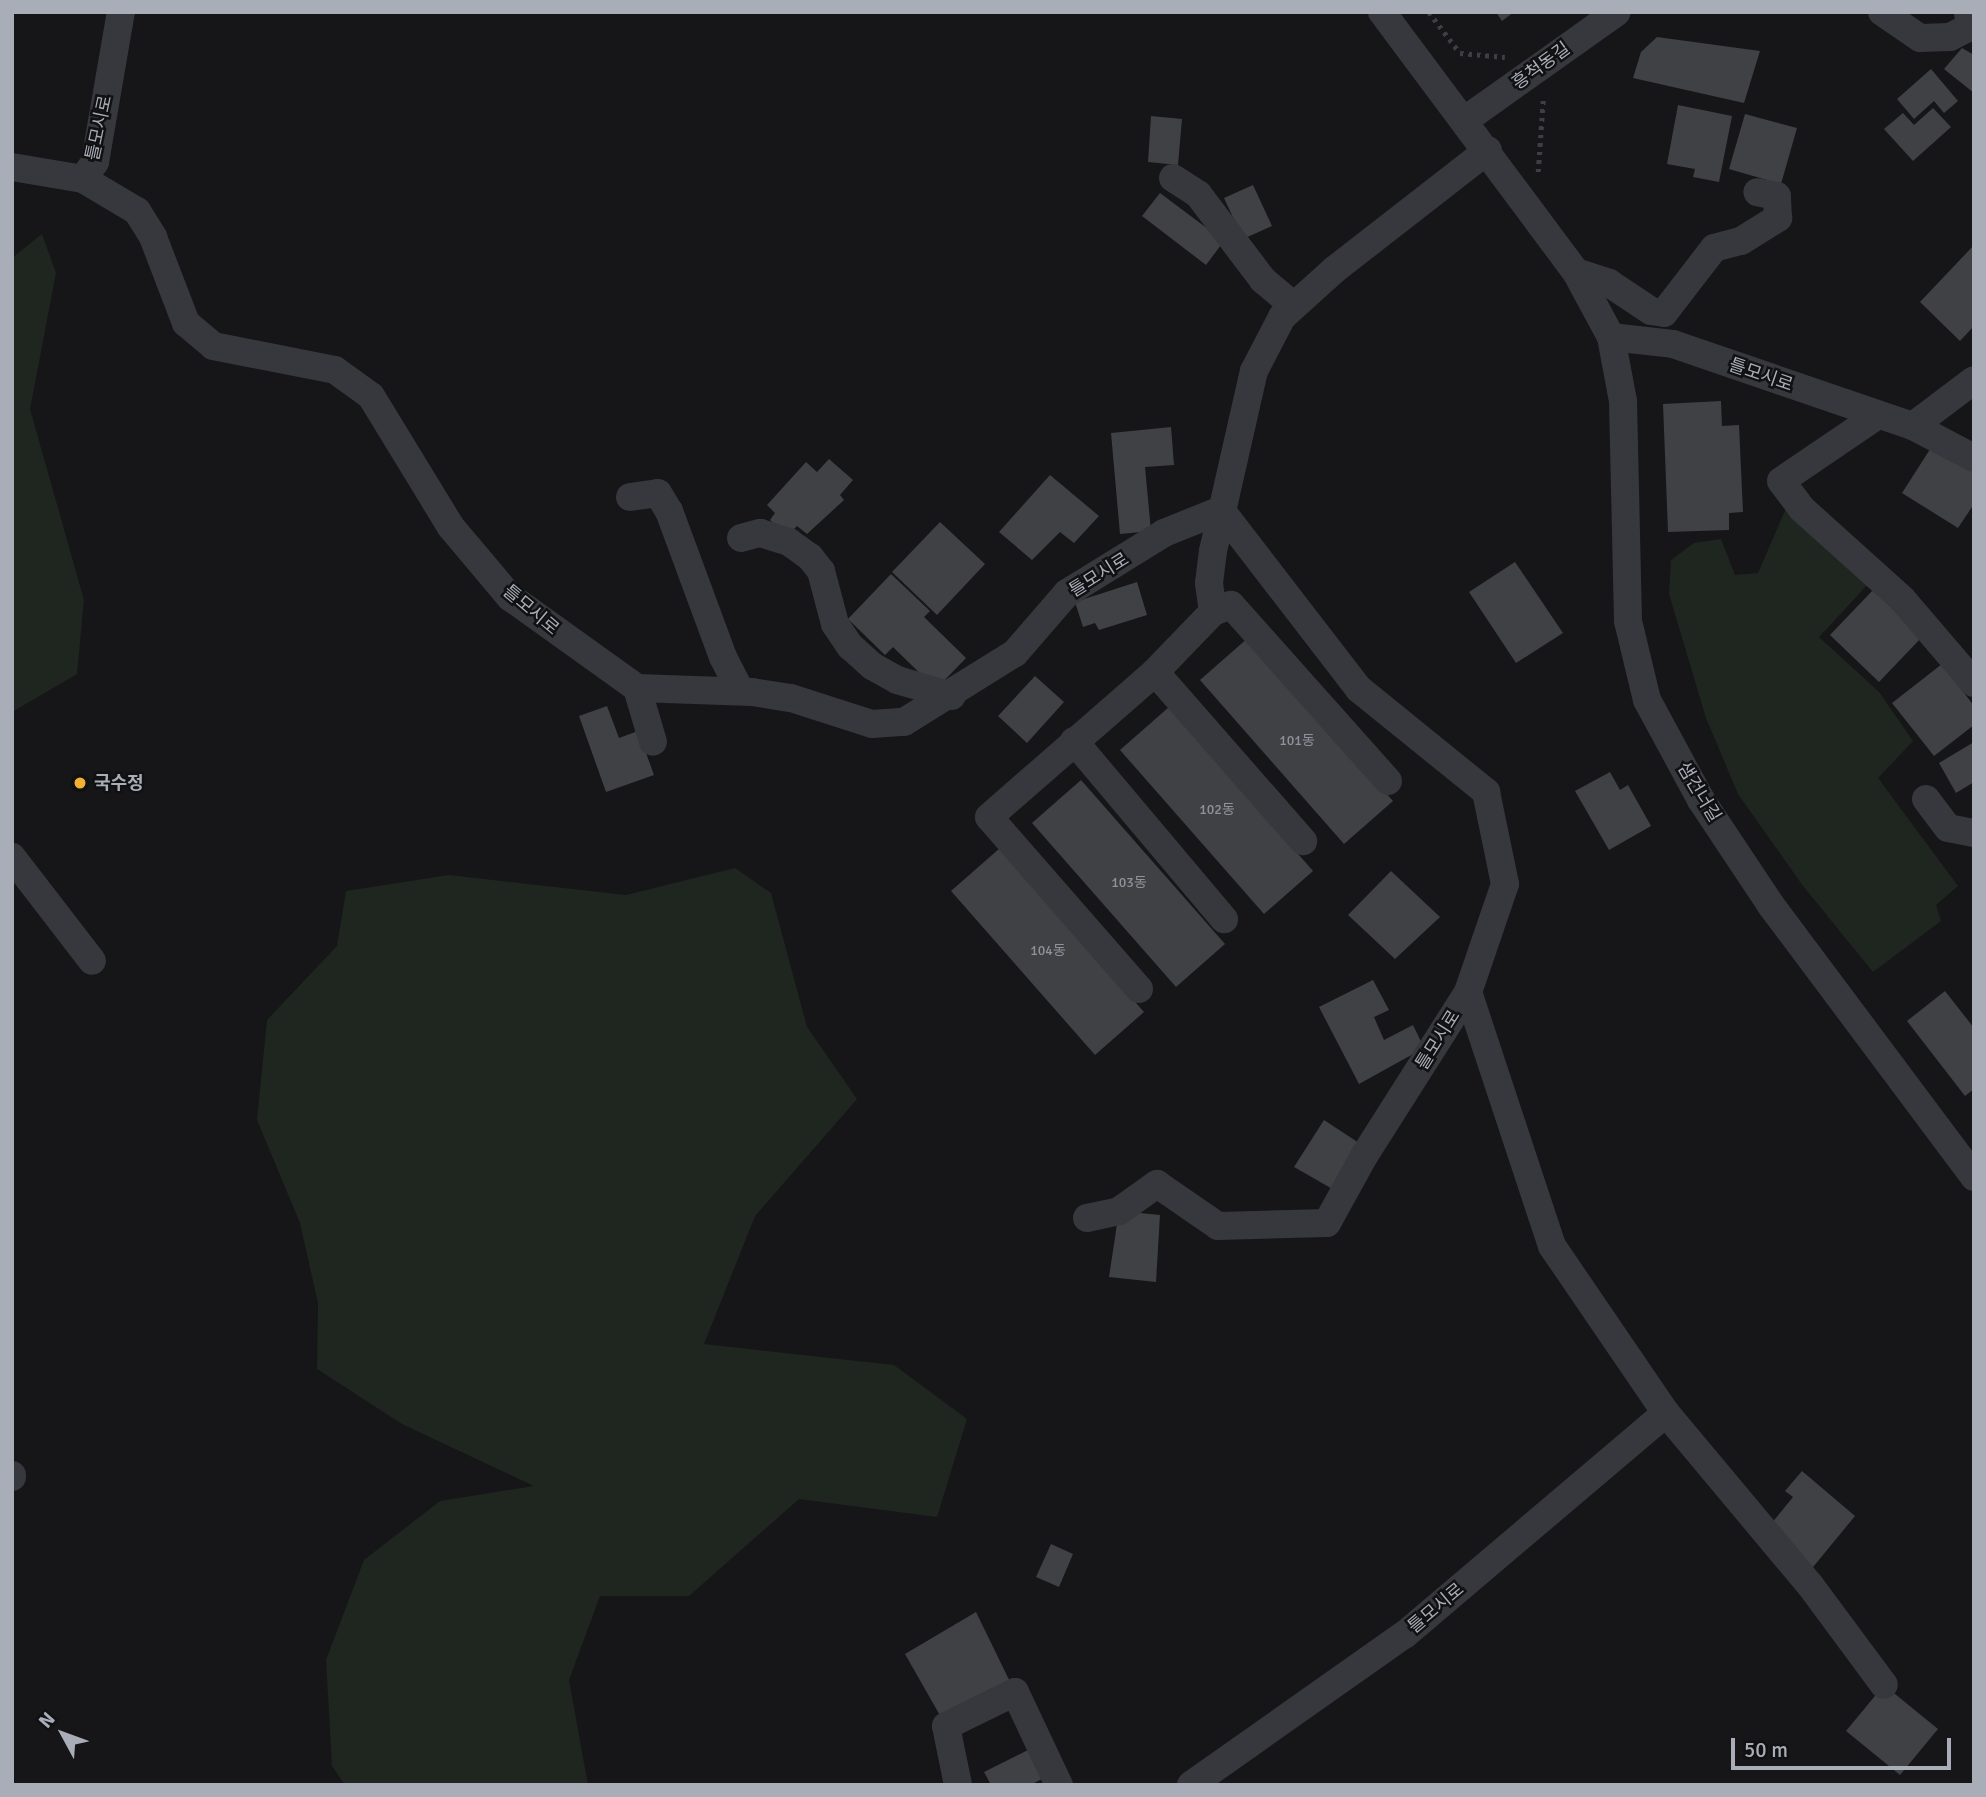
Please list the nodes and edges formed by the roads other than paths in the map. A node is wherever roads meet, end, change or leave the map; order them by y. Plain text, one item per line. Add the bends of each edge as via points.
1 (121, 12) edge
2 (1382, 12) edge
3 (1617, 12) edge
4 (1882, 12) edge
5 (1968, 12) edge
6 (1465, 120) junction
7 (1488, 150) junction
8 (12, 167) edge
9 (1173, 178) dead end
10 (83, 179) junction
11 (1757, 192) dead end
12 (1576, 272) junction
13 (1294, 306) junction
14 (1611, 337) junction
15 (1974, 380) edge
16 (1878, 415) junction
17 (1913, 426) junction
18 (1974, 458) edge
19 (630, 497) dead end
20 (1221, 510) junction
21 (741, 538) dead end
22 (1213, 612) junction
23 (1156, 672) junction
24 (1974, 683) edge
25 (637, 688) junction
26 (740, 691) junction
27 (952, 695) junction
28 (1073, 741) junction
29 (653, 742) dead end
30 (1388, 781) dead end
31 (1926, 799) dead end
32 (1974, 833) edge
33 (1303, 841) dead end
34 (12, 858) edge
35 (1224, 919) dead end
36 (92, 961) dead end
37 (1139, 989) dead end
38 (1468, 992) junction
39 (1974, 1177) edge
40 (1087, 1218) dead end
41 (1666, 1413) junction
42 (1884, 1685) dead end
43 (958, 1785) edge
44 (1059, 1785) edge
45 (1191, 1785) edge

1 - 10 street, 틀모시로 via 94,162
2 - 6 street
3 - 6 street, 흥척동길
4 - 5 street via 1920,38 1950,37 1970,27
6 - 7 street
7 - 12 street
7 - 13 street
8 - 10 street
9 - 13 street via 1198,194 1264,279
10 - 25 street, 틀모시로 via 137,211 153,237 186,323 213,346 335,370 371,396 451,527 510,597
11 - 12 street via 1777,196 1778,218 1741,241 1714,248 1664,313 1651,312 1609,283
12 - 14 street
13 - 20 street via 1268,338 1254,371
14 - 16 street, 틀모시로 via 1673,344
14 - 39 street, 샘건너길 via 1623,401 1628,621 1647,700 1701,800 1770,904
15 - 17 street
16 - 17 street, 틀모시로
16 - 24 street via 1782,481 1801,508 1903,600
17 - 18 street, 틀모시로
19 - 26 street via 658,493 670,510 723,657
20 - 22 street via 1209,583
20 - 27 street, 틀모시로 via 1164,533 1067,593 1015,653
20 - 38 street, 틀모시로 via 1359,689 1486,792 1505,884
21 - 27 street via 761,533 789,542 810,557 821,571 835,624 850,646 897,680
22 - 23 street
22 - 30 street via 1231,605
23 - 28 street
23 - 33 street
25 - 26 street, 틀모시로
25 - 29 street
26 - 27 street, 틀모시로 via 791,698 872,724 904,722
28 - 35 street
28 - 37 street via 989,817
31 - 32 street via 1948,828
34 - 36 street
38 - 40 street, 틀모시로 via 1327,1223 1218,1226 1157,1184 1119,1211
38 - 41 street, 틀모시로 via 1552,1246
41 - 42 street, 틀모시로 via 1810,1585
41 - 45 street, 틀모시로 via 1405,1634
43 - 44 street via 946,1726 1015,1692

